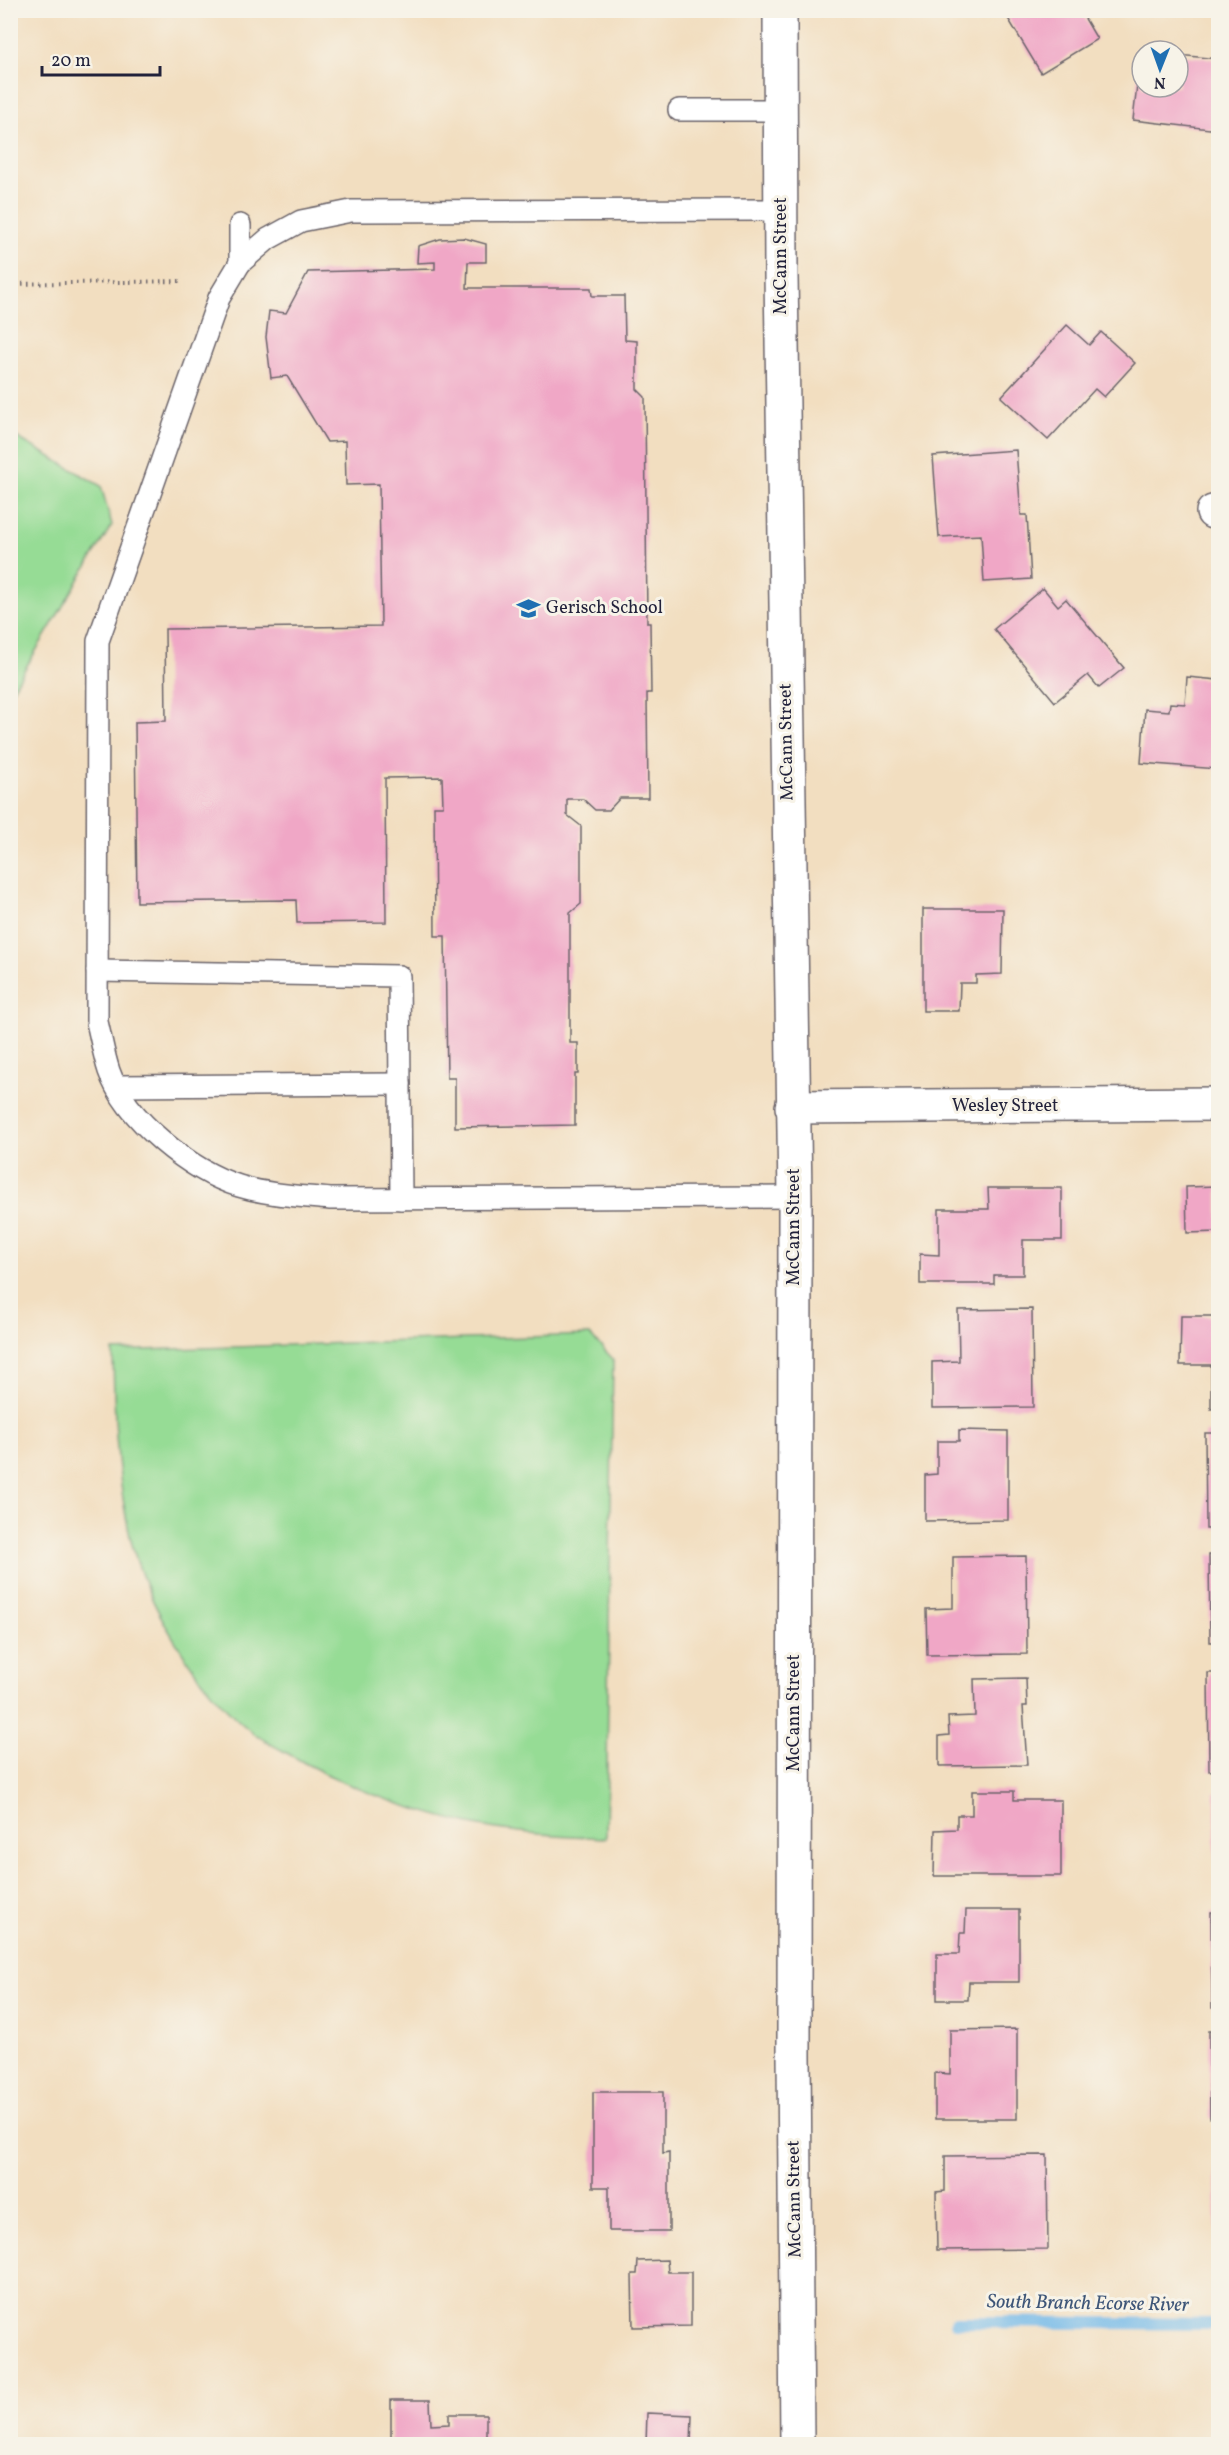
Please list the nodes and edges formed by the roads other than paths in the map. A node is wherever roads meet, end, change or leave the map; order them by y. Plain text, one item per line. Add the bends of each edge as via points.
1 (780, 10) edge
2 (680, 110) dead end
3 (780, 110) junction
4 (780, 210) junction
5 (240, 225) dead end
6 (240, 263) junction
7 (97, 971) junction
8 (400, 1084) junction
9 (116, 1086) junction
10 (1218, 1104) edge
11 (792, 1107) junction
12 (795, 1197) junction
13 (401, 1199) junction
14 (797, 2445) edge

1 - 3 street, McCann Street
2 - 3 lane
3 - 4 street, McCann Street
4 - 6 lane via 351,212 302,221 268,239
4 - 11 street, McCann Street
5 - 6 lane
6 - 7 lane via 219,298 98,641
7 - 8 lane via 399,976
7 - 9 lane via 97,1022
8 - 9 lane
8 - 13 lane
9 - 13 lane via 140,1119 169,1145 198,1167 239,1186 330,1199
10 - 11 street, Wesley Street
11 - 12 street, McCann Street
12 - 13 lane
12 - 14 street, McCann Street

